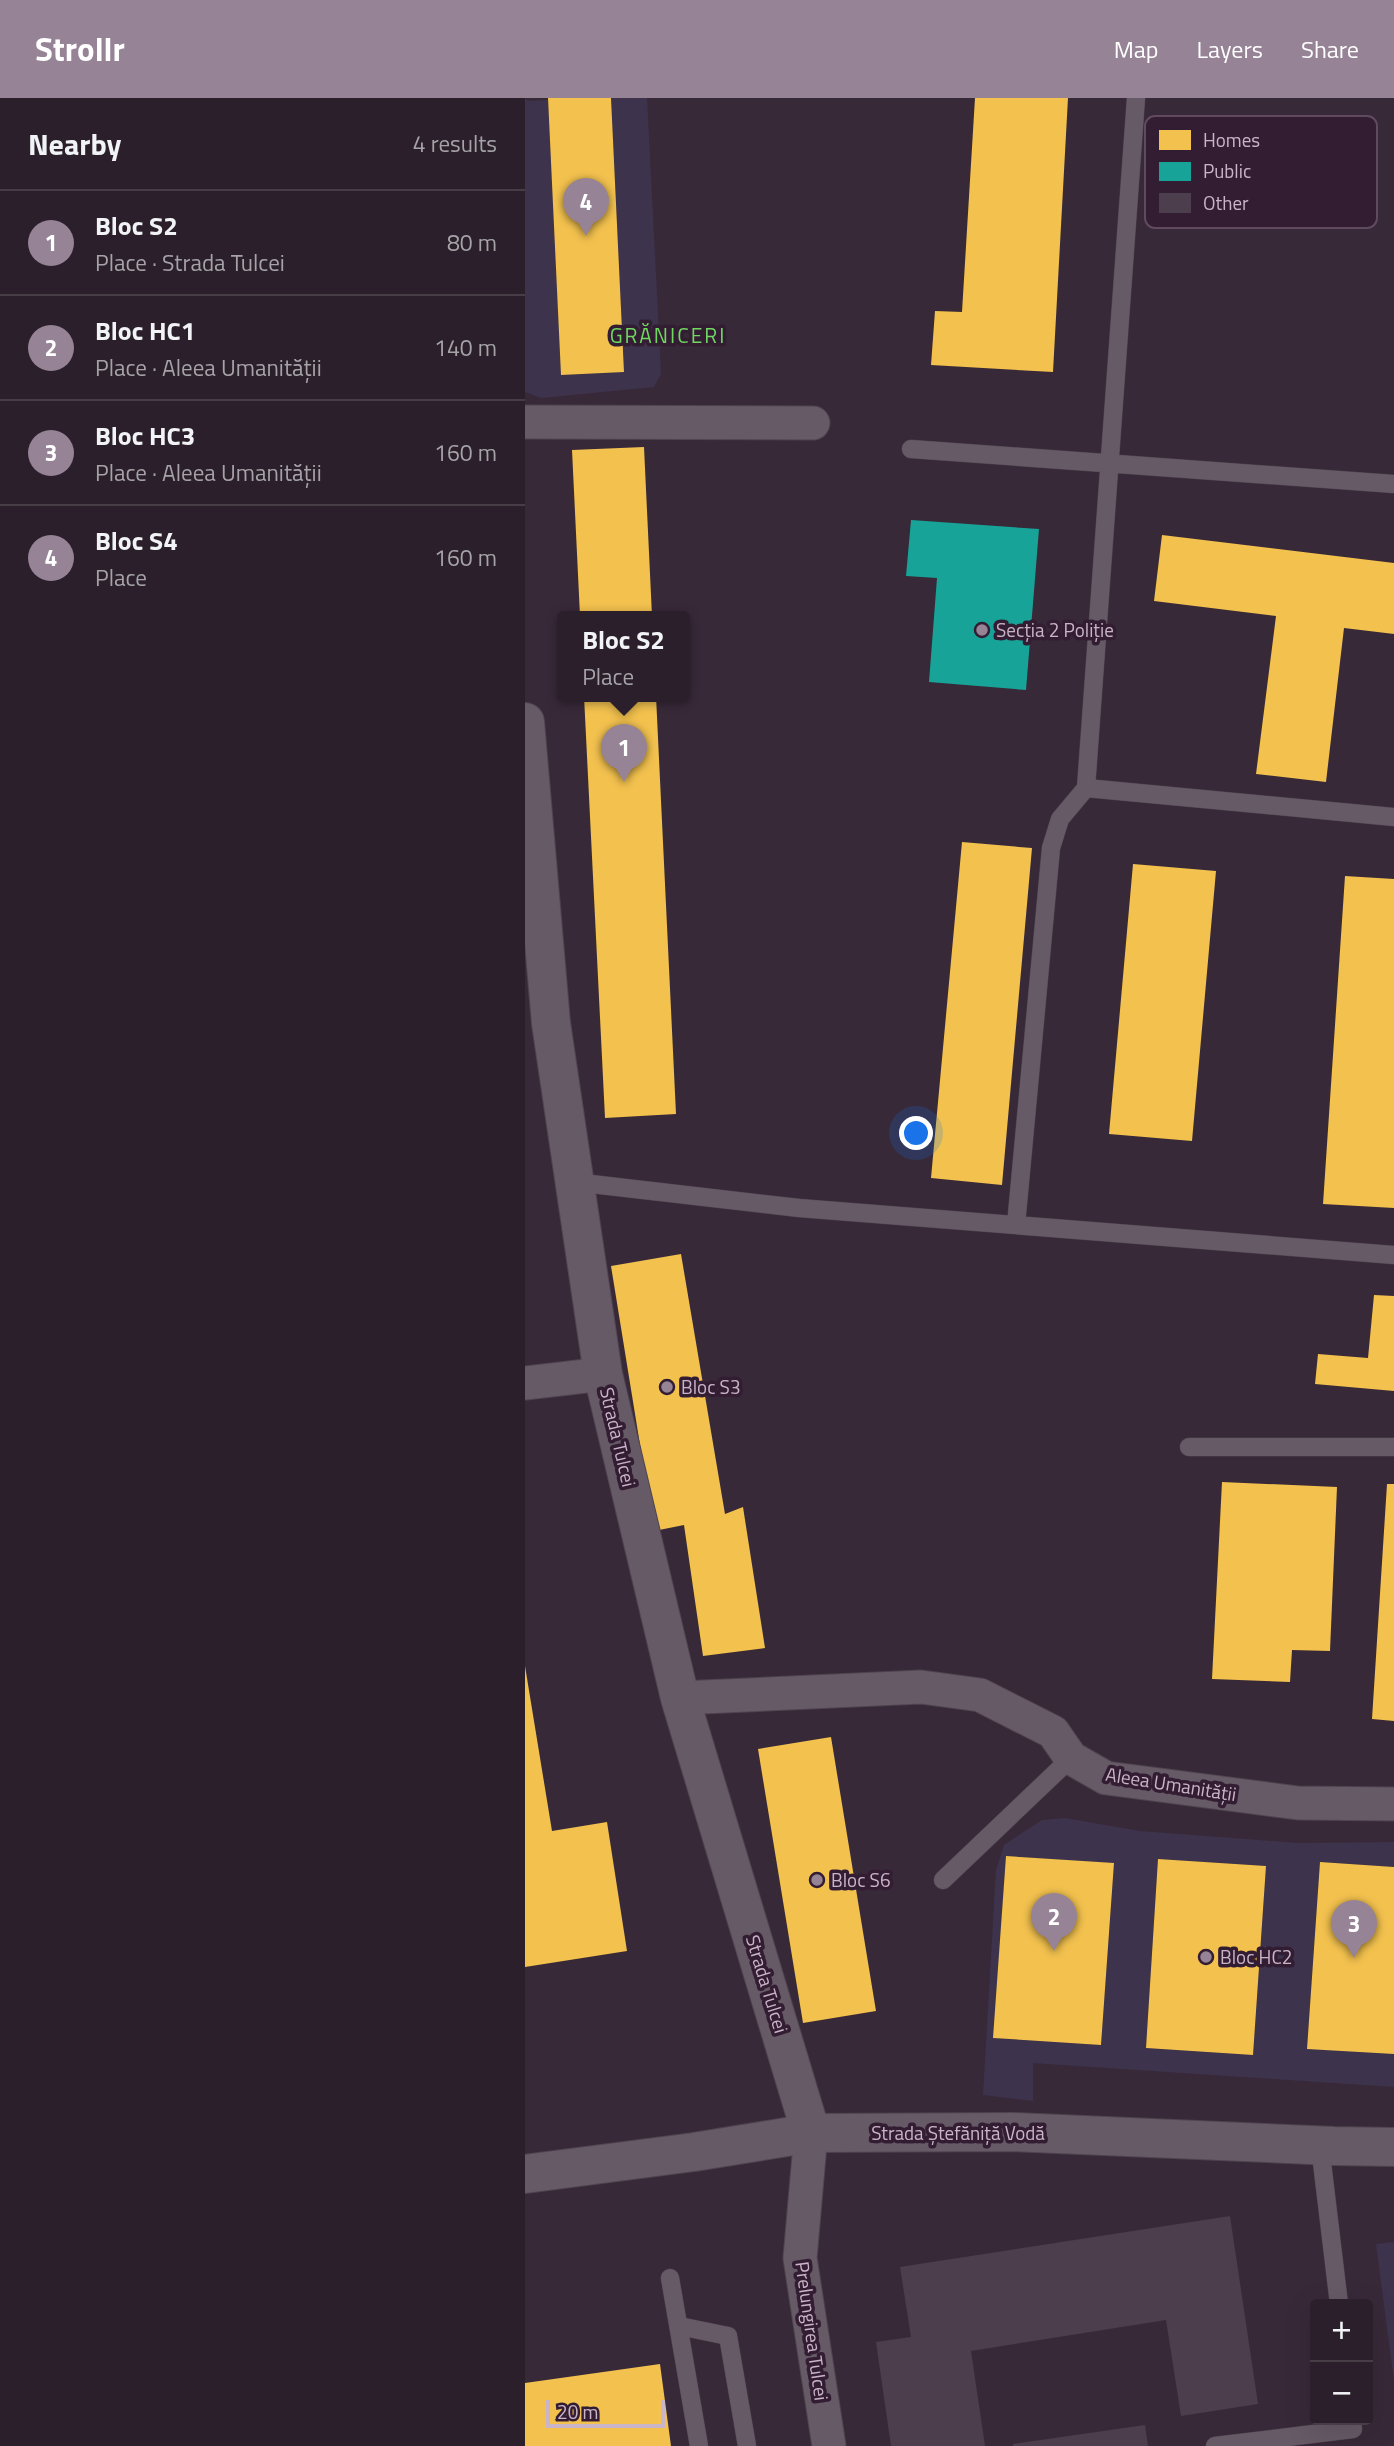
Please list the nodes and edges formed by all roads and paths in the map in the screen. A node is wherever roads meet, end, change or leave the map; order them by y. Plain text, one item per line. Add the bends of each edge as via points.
1 (1136, 98) edge
2 (525, 422) edge
3 (813, 424) dead end
4 (911, 449) dead end
5 (1110, 463) junction
6 (1394, 484) edge
7 (525, 722) edge
8 (1086, 788) junction
9 (1394, 817) edge
10 (531, 859) edge
11 (574, 1182) junction
12 (1016, 1225) junction
13 (1394, 1255) edge
14 (603, 1374) junction
15 (525, 1383) edge
16 (1189, 1447) dead end
17 (1394, 1447) edge
18 (680, 1698) junction
19 (1071, 1758) junction
20 (1394, 1804) edge
21 (943, 1880) dead end
22 (811, 2133) junction
23 (1321, 2146) junction
24 (1394, 2147) edge
25 (525, 2174) edge
26 (670, 2278) dead end
27 (1338, 2299) edge
28 (679, 2326) junction
29 (1352, 2425) edge
30 (699, 2446) edge
31 (747, 2446) edge
32 (829, 2446) edge
33 (1215, 2446) edge

1 - 5 lane
2 - 3 street
4 - 5 lane
5 - 6 lane
5 - 8 lane
7 - 10 street, Strada Tulcei
8 - 9 lane
8 - 12 lane via 1060,819 1051,848
10 - 11 street, Strada Tulcei
11 - 12 lane via 799,1208
11 - 14 street, Strada Tulcei
12 - 13 lane
14 - 15 street
14 - 18 street, Strada Tulcei
16 - 17 lane
18 - 19 street, Aleea Umanității via 921,1687 980,1695 1053,1732
18 - 22 street, Strada Tulcei
19 - 20 street, Aleea Umanității via 1106,1778 1298,1803
19 - 21 lane
22 - 23 street, Strada Ștefăniță Vodă via 1013,2132
22 - 25 street, Strada Ștefăniță Vodă
22 - 32 street, Prelungirea Tulcei via 800,2258
23 - 24 street, Strada Ștefăniță Vodă
23 - 27 lane
26 - 28 lane
28 - 30 lane
28 - 31 lane via 728,2336
29 - 33 lane via 1353,2430

